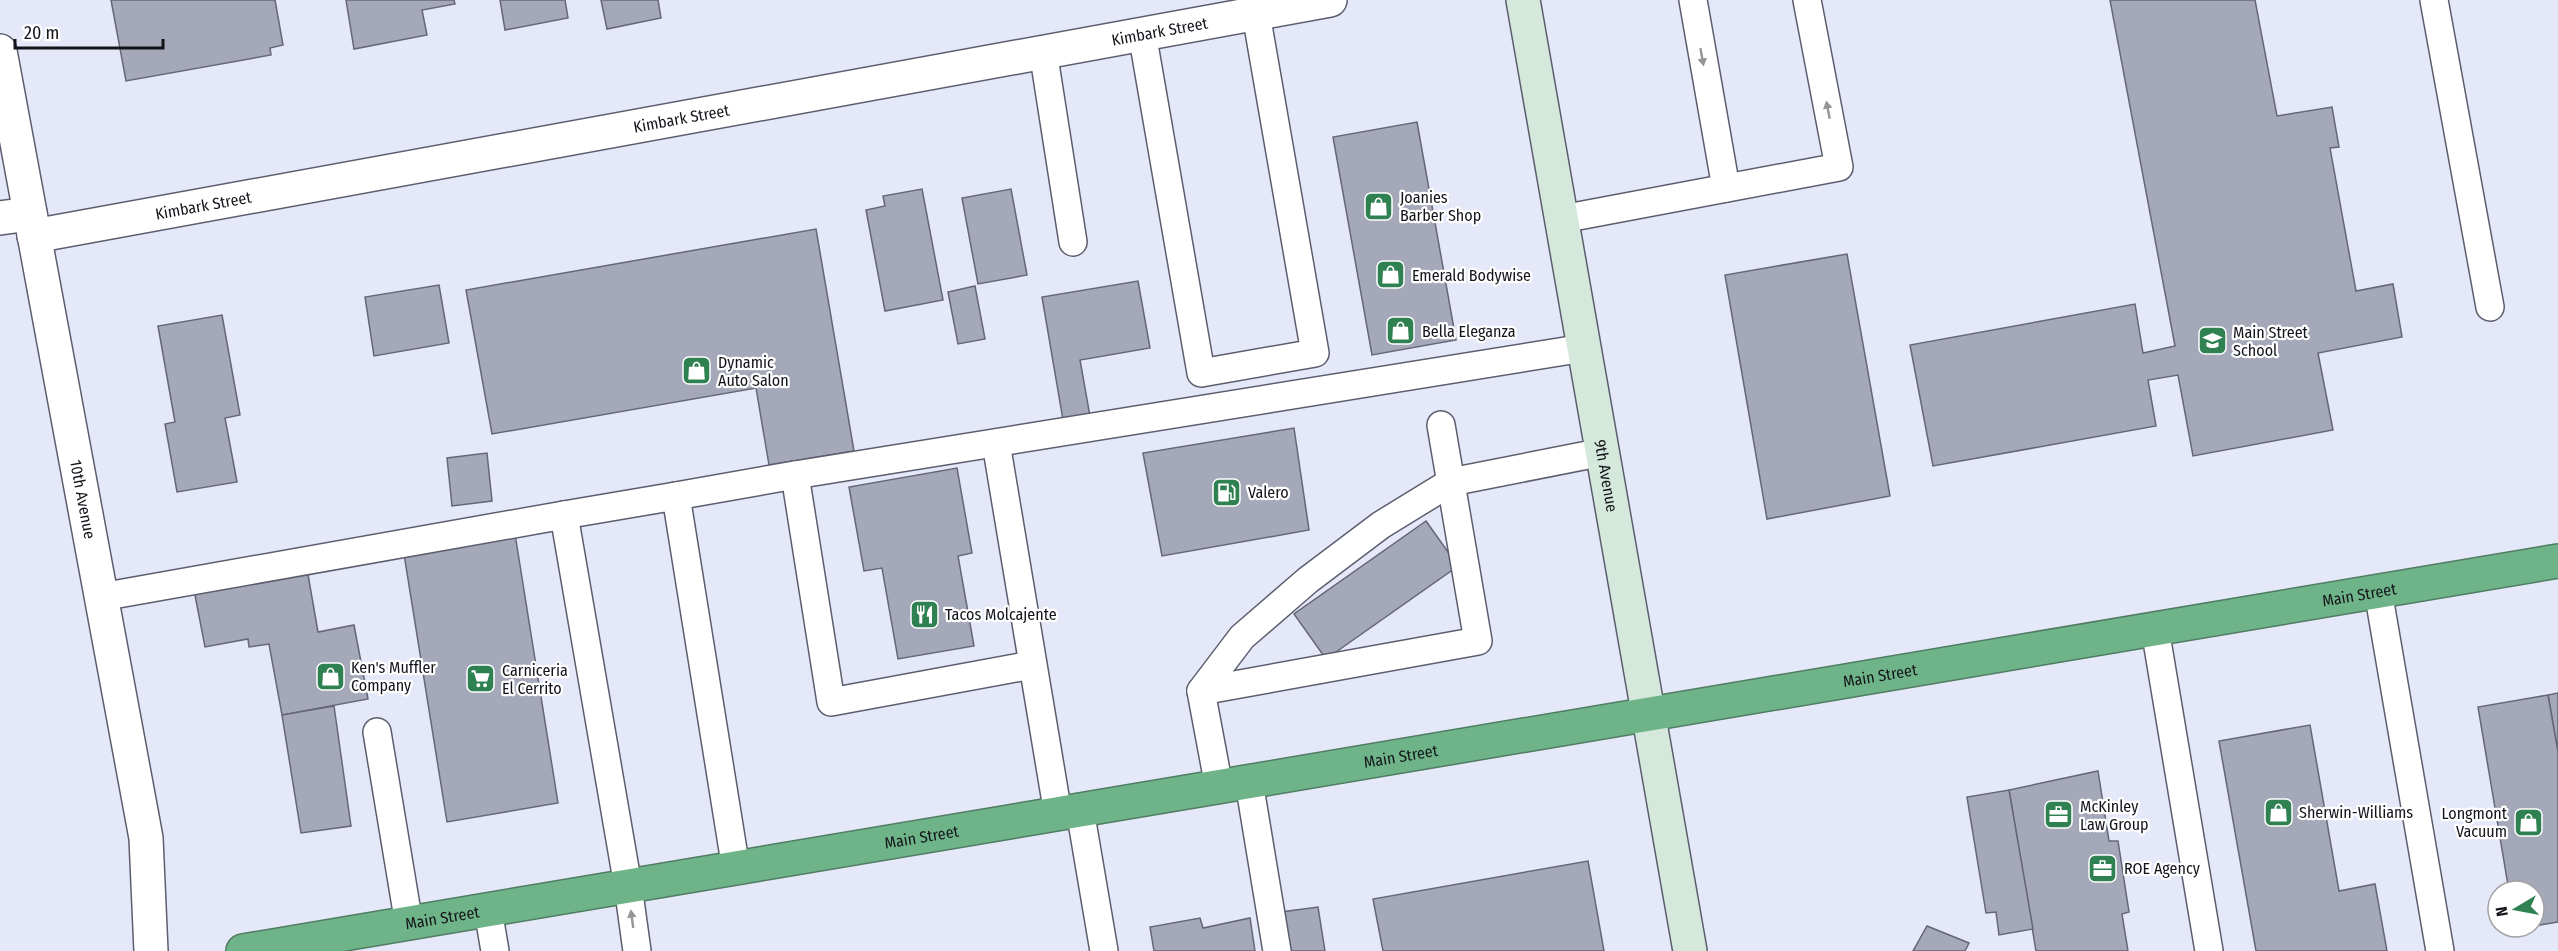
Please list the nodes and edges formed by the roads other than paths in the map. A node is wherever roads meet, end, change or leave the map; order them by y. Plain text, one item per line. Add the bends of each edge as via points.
1 (1330, 0) edge
2 (1523, 0) edge
3 (1693, 0) edge
4 (1807, 0) edge
5 (2434, 0) edge
6 (1256, 14) junction
7 (1142, 33) junction
8 (0, 51) edge
9 (1043, 51) junction
10 (1726, 188) junction
11 (1562, 219) junction
12 (22, 223) edge
13 (1072, 242) dead end
14 (2490, 307) dead end
15 (1584, 348) junction
16 (1441, 425) dead end
17 (996, 443) junction
18 (1603, 452) junction
19 (795, 475) junction
20 (1451, 482) junction
21 (676, 496) junction
22 (564, 515) junction
23 (2558, 561) edge
24 (2378, 591) junction
25 (101, 597) junction
26 (2155, 629) junction
27 (1032, 665) junction
28 (1201, 691) junction
29 (1649, 714) junction
30 (377, 732) dead end
31 (1234, 784) junction
32 (1069, 812) junction
33 (736, 869) junction
34 (628, 886) junction
35 (488, 910) junction
36 (409, 924) junction
37 (151, 951) edge
38 (243, 951) edge
39 (495, 951) edge
40 (637, 951) edge
41 (1104, 951) edge
42 (1277, 951) edge
43 (1690, 951) edge
44 (2210, 951) edge
45 (2440, 951) edge

1 - 6 street, Kimbark Street
2 - 11 main road, 9th Avenue
3 -> 10 lane
10 -> 4 lane via 1839,167
5 - 14 lane
6 - 7 street, Kimbark Street
6 - 7 lane via 1315,353 1201,373
7 - 9 street, Kimbark Street
8 - 12 street, 10th Avenue
9 - 12 street, Kimbark Street
9 - 13 lane
10 - 11 lane
11 - 15 main road, 9th Avenue
12 - 25 street, 10th Avenue
15 - 17 lane
15 - 18 main road, 9th Avenue
16 - 20 lane
17 - 19 lane
17 - 27 lane
18 - 20 lane
18 - 29 main road, 9th Avenue
19 - 21 lane
19 - 27 lane via 831,702
20 - 28 lane via 1381,525 1308,580 1242,637
20 - 28 lane via 1478,641
21 - 22 lane
21 - 33 lane
22 - 25 lane
22 - 34 lane
23 - 24 highway, Main Street
24 - 26 highway, Main Street
24 - 45 lane
25 - 37 street, 10th Avenue via 146,838
26 - 29 highway, Main Street
26 - 44 lane
27 - 32 lane
28 - 31 lane
29 - 31 highway, Main Street
29 - 43 main road, 9th Avenue
30 - 36 lane
31 - 32 highway, Main Street
31 - 42 lane
32 - 33 highway, Main Street
32 - 41 lane
33 - 34 highway, Main Street
34 - 35 highway, Main Street
40 -> 34 lane
35 - 36 highway, Main Street
35 - 39 lane
36 - 38 highway, Main Street

